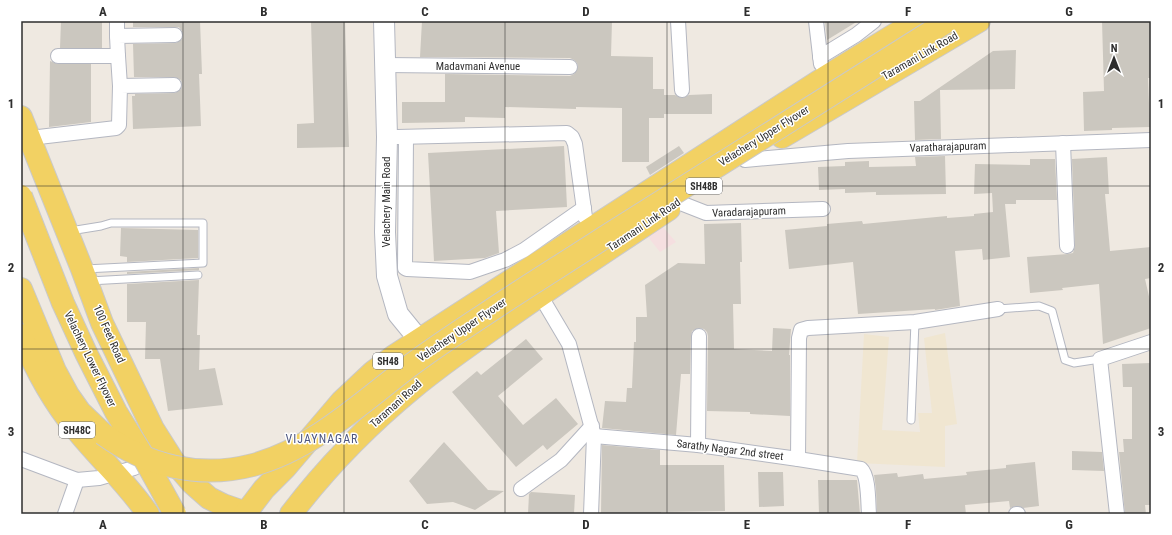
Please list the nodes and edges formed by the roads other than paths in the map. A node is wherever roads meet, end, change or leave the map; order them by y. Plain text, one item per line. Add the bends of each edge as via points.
1 (117, 21) edge
2 (384, 21) edge
3 (678, 21) edge
4 (816, 21) edge
5 (874, 21) edge
6 (917, 21) edge
7 (948, 21) edge
8 (979, 21) edge
9 (175, 35) dead end
10 (117, 36) junction
11 (58, 56) dead end
12 (118, 56) junction
13 (820, 57) junction
14 (385, 65) junction
15 (570, 66) dead end
16 (824, 78) junction
17 (174, 85) dead end
18 (120, 86) junction
19 (682, 90) dead end
20 (21, 117) edge
21 (396, 137) junction
22 (30, 138) junction
23 (1151, 140) edge
24 (1062, 144) junction
25 (745, 160) junction
26 (21, 196) edge
27 (678, 202) junction
28 (584, 208) junction
29 (823, 209) dead end
30 (588, 231) junction
31 (68, 232) junction
32 (1067, 246) dead end
33 (198, 274) dead end
34 (85, 275) junction
35 (21, 289) edge
36 (540, 295) junction
37 (998, 309) joint
38 (914, 322) junction
39 (21, 335) edge
40 (700, 336) dead end
41 (419, 339) junction
42 (1151, 342) edge
43 (1100, 359) junction
44 (440, 366) junction
45 (911, 420) dead end
46 (593, 431) junction
47 (698, 445) junction
48 (167, 450) junction
49 (21, 459) edge
50 (798, 459) junction
51 (115, 473) junction
52 (76, 480) junction
53 (521, 489) dead end
54 (246, 513) edge
55 (65, 514) edge
56 (148, 514) edge
57 (174, 514) edge
58 (291, 514) edge
59 (591, 514) edge
60 (869, 514) edge
61 (1118, 514) edge

1 - 10 street
2 - 14 main road, Velachery Main Road
3 - 19 street
4 - 13 street
5 - 13 street
6 - 16 main road, SH48B
7 - 35 main road, Velachery Upper Flyover, bridge via 488,312 411,365 316,436 281,455 254,464 212,470 171,466 134,453 103,434 80,412 68,395 55,371
8 - 25 main road, Taramani Link Road / SH48B
9 - 10 street
10 - 12 street
11 - 12 street
12 - 18 street
13 - 16 street
14 - 15 street, Madavmani Avenue
14 - 21 main road, Velachery Main Road
16 - 30 main road, SH48B
17 - 18 street
18 - 22 street via 119,125 116,128
20 - 22 main road, 100 Feet Road
21 - 28 street via 567,133 576,144
21 - 28 street via 404,268 470,272 505,260 524,250
21 - 41 main road, Velachery Main Road via 385,232 387,276 398,314
22 - 31 main road, 100 Feet Road
23 - 24 street, Varatharajapuram
24 - 25 street, Varatharajapuram via 848,151
24 - 32 street
25 - 27 main road, Taramani Link Road / SH48B
26 - 57 main road, Velachery Lower Flyover, bridge via 63,303 86,353
27 - 29 street, Varadarajapuram via 706,213
27 - 36 main road, Taramani Link Road / SH48B
28 - 30 street
30 - 41 main road, SH48B
31 - 34 main road, 100 Feet Road
31 - 34 lane via 111,223 202,223 203,263
33 - 34 lane via 100,281
34 - 48 main road, 100 Feet Road via 102,323 153,429
36 - 44 main road, Taramani Link Road / SH48B
36 - 46 street via 569,344
37 - 38 street
37 - 43 lane via 1038,306 1052,311 1064,360 1074,363
38 - 45 lane
38 - 50 street via 801,330
39 - 51 main road, SH48C via 32,360 62,411
40 - 47 street
41 - 44 main road, Velachery Main Road
41 - 54 main road, SH48 via 394,356 342,401
42 - 43 street
43 - 61 street
44 - 58 main road, Taramani Road via 342,455
46 - 47 street, Sarathy Nagar 2nd street
46 - 53 street via 561,460
46 - 59 street
47 - 50 street, Sarathy Nagar 2nd street
48 - 51 street via 134,468
48 - 54 main road, 100 Feet Road via 192,483 206,495 223,505
49 - 52 street
50 - 60 street, Sarathy Nagar 2nd street via 861,469 866,479
51 - 52 street via 99,478
51 - 56 main road, SH48C
52 - 55 street

